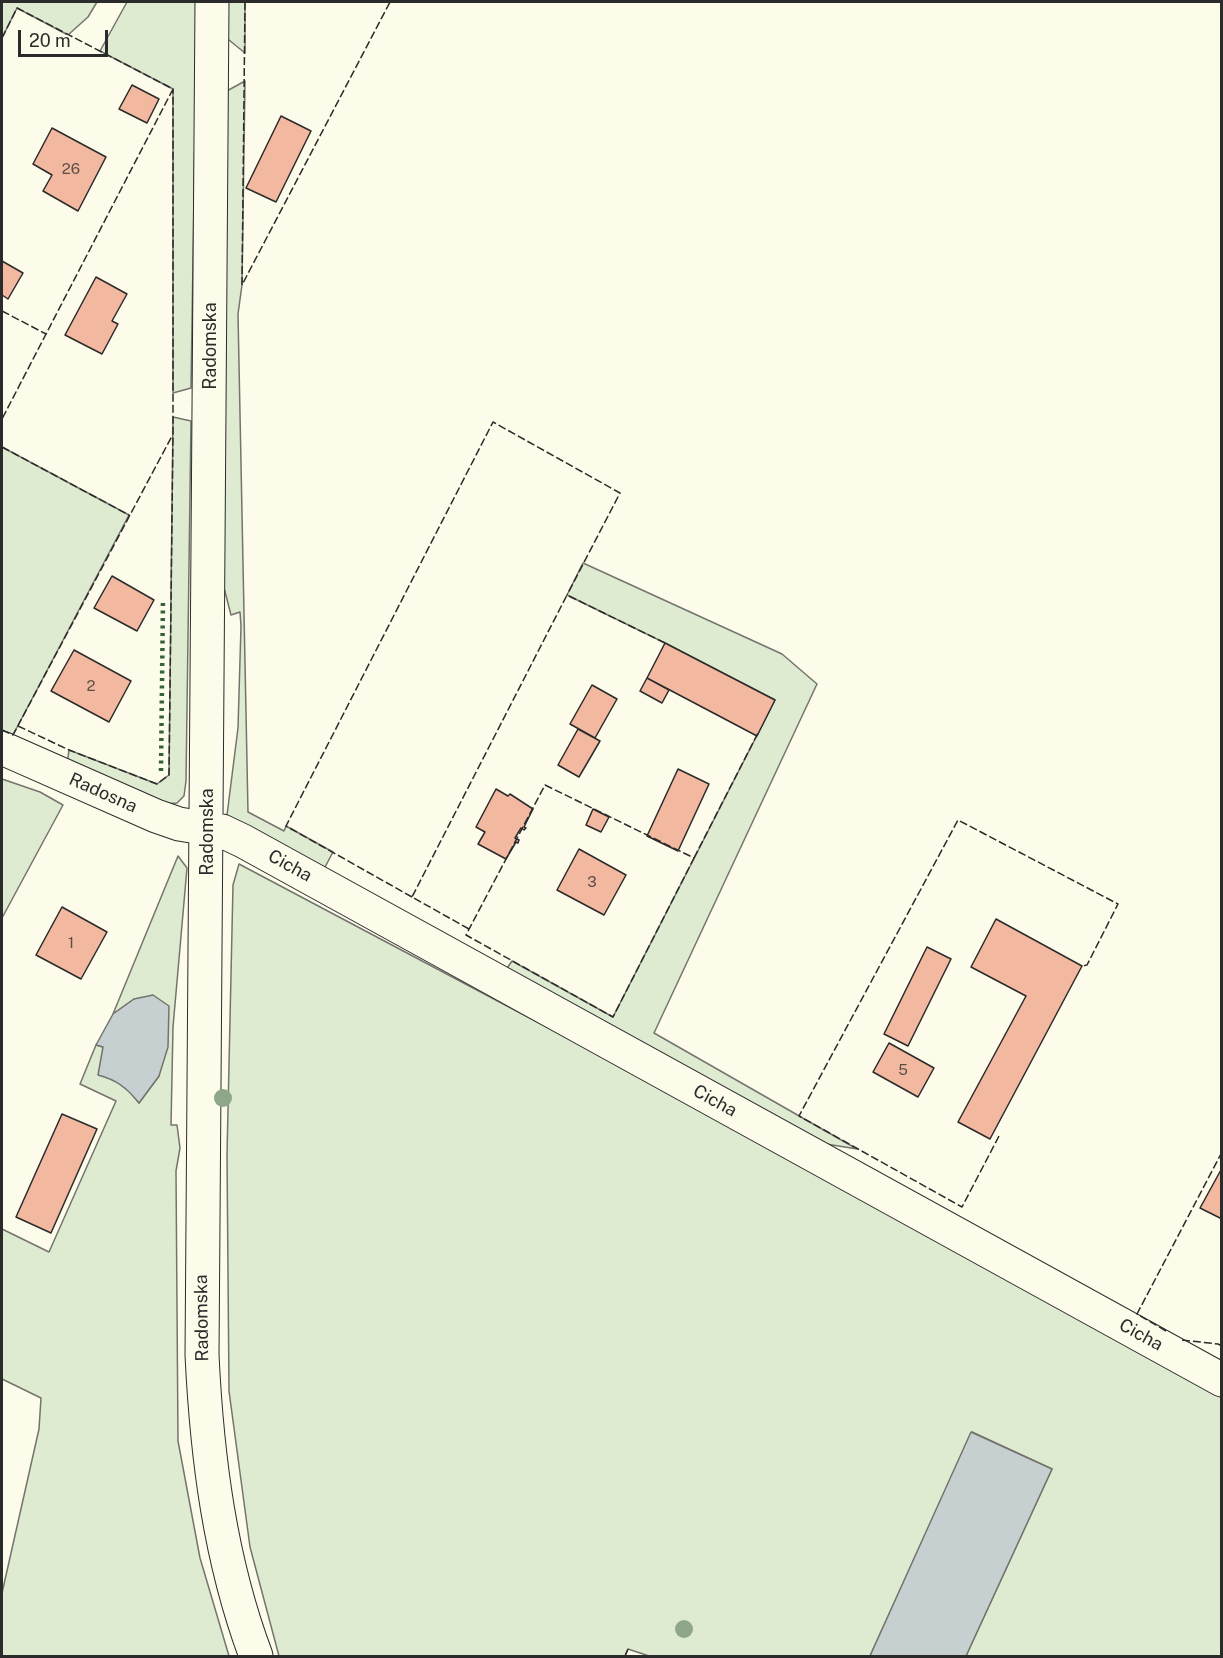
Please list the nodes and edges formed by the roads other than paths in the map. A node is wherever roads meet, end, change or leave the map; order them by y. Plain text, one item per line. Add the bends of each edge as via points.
1 (212, 2) edge
2 (2, 748) edge
3 (207, 828) junction
4 (1221, 1380) edge
5 (256, 1656) edge

1 - 3 street, Radomska
2 - 3 street, Radosna via 156,816
3 - 4 street, Cicha via 243,841
3 - 5 street, Radomska via 201,1302 205,1410 221,1532

